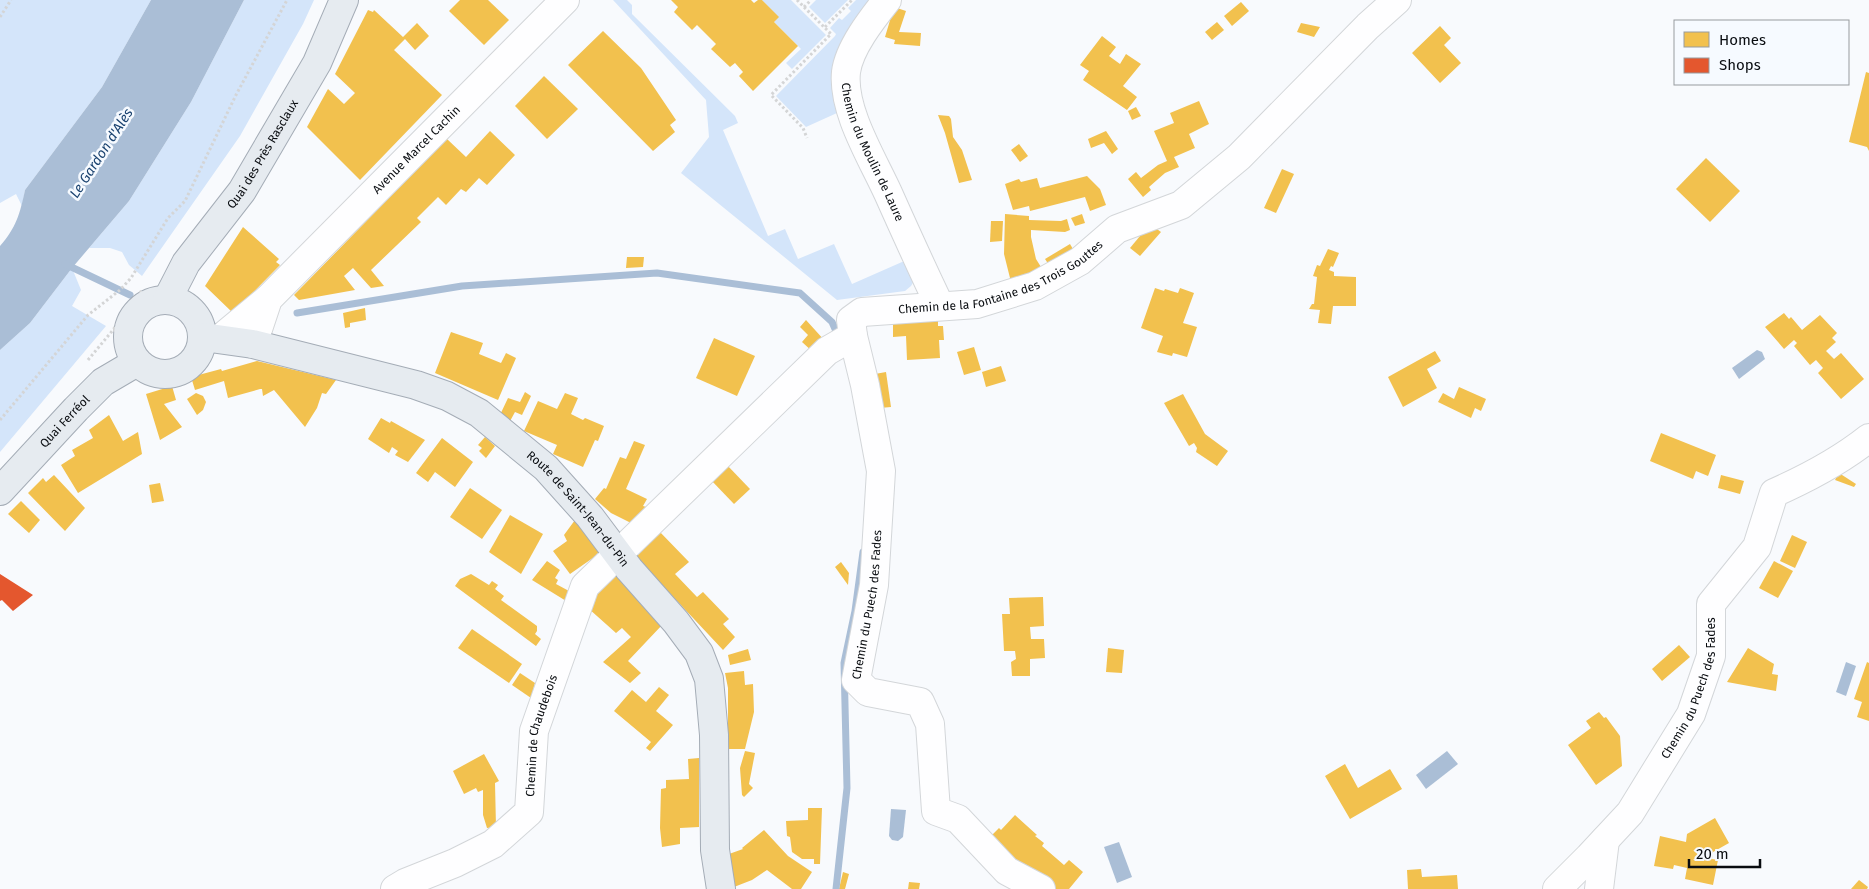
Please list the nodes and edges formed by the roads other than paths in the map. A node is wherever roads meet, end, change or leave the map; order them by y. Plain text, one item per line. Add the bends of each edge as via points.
1 (344, 0) edge
2 (565, 0) edge
3 (887, 0) edge
4 (1397, 0) edge
5 (268, 299) junction
6 (166, 300) junction
7 (940, 306) junction
8 (852, 336) junction
9 (212, 338) junction
10 (253, 344) junction
11 (137, 362) junction
12 (1869, 438) edge
13 (0, 491) edge
14 (617, 553) junction
15 (1605, 840) junction
16 (395, 889) edge
17 (721, 889) edge
18 (1041, 889) edge
19 (1557, 889) edge
20 (1599, 889) edge

1 - 6 main road, Quai des Près Rasclaux via 317,63 242,191 186,263
2 - 5 street, Avenue Marcel Cachin
3 - 7 street, Chemin du Moulin de Laure via 850,59 846,89 862,137
4 - 7 street, Chemin de la Fontaine des Trois Gouttes via 1239,156 1181,205 1117,229 1080,261 1035,286 977,304
5 - 9 street, Avenue Marcel Cachin
5 - 10 street, Avenue Marcel Cachin
6 - 9 main road via 188,307
6 - 11 main road via 146,306 121,331
7 - 8 street, Chemin de la Fontaine des Trois Gouttes via 862,312 851,320
8 - 14 street via 827,351
8 - 18 street, Chemin du Puech des Fades via 865,384 881,471 874,585 856,680 868,692 920,702 930,724 936,812 958,819 1007,871
9 - 10 main road, Route de Saint-Jean-du-Pin
9 - 11 main road via 188,367 179,372 156,374
10 - 14 main road, Route de Saint-Jean-du-Pin via 416,385 447,396 479,413 546,468
11 - 13 main road, Quai Ferréol via 104,382
12 - 15 street, Chemin du Puech des Fades via 1812,476 1774,493 1757,547 1711,604 1710,656 1691,714 1630,813
14 - 16 street, Chemin de Chaudebois via 585,586 534,731 529,812 493,844
14 - 17 main road, Route de Saint-Jean-du-Pin via 699,653 709,679 714,735 715,850
15 - 19 street, Chemin du Puech des Fades
15 - 20 street

